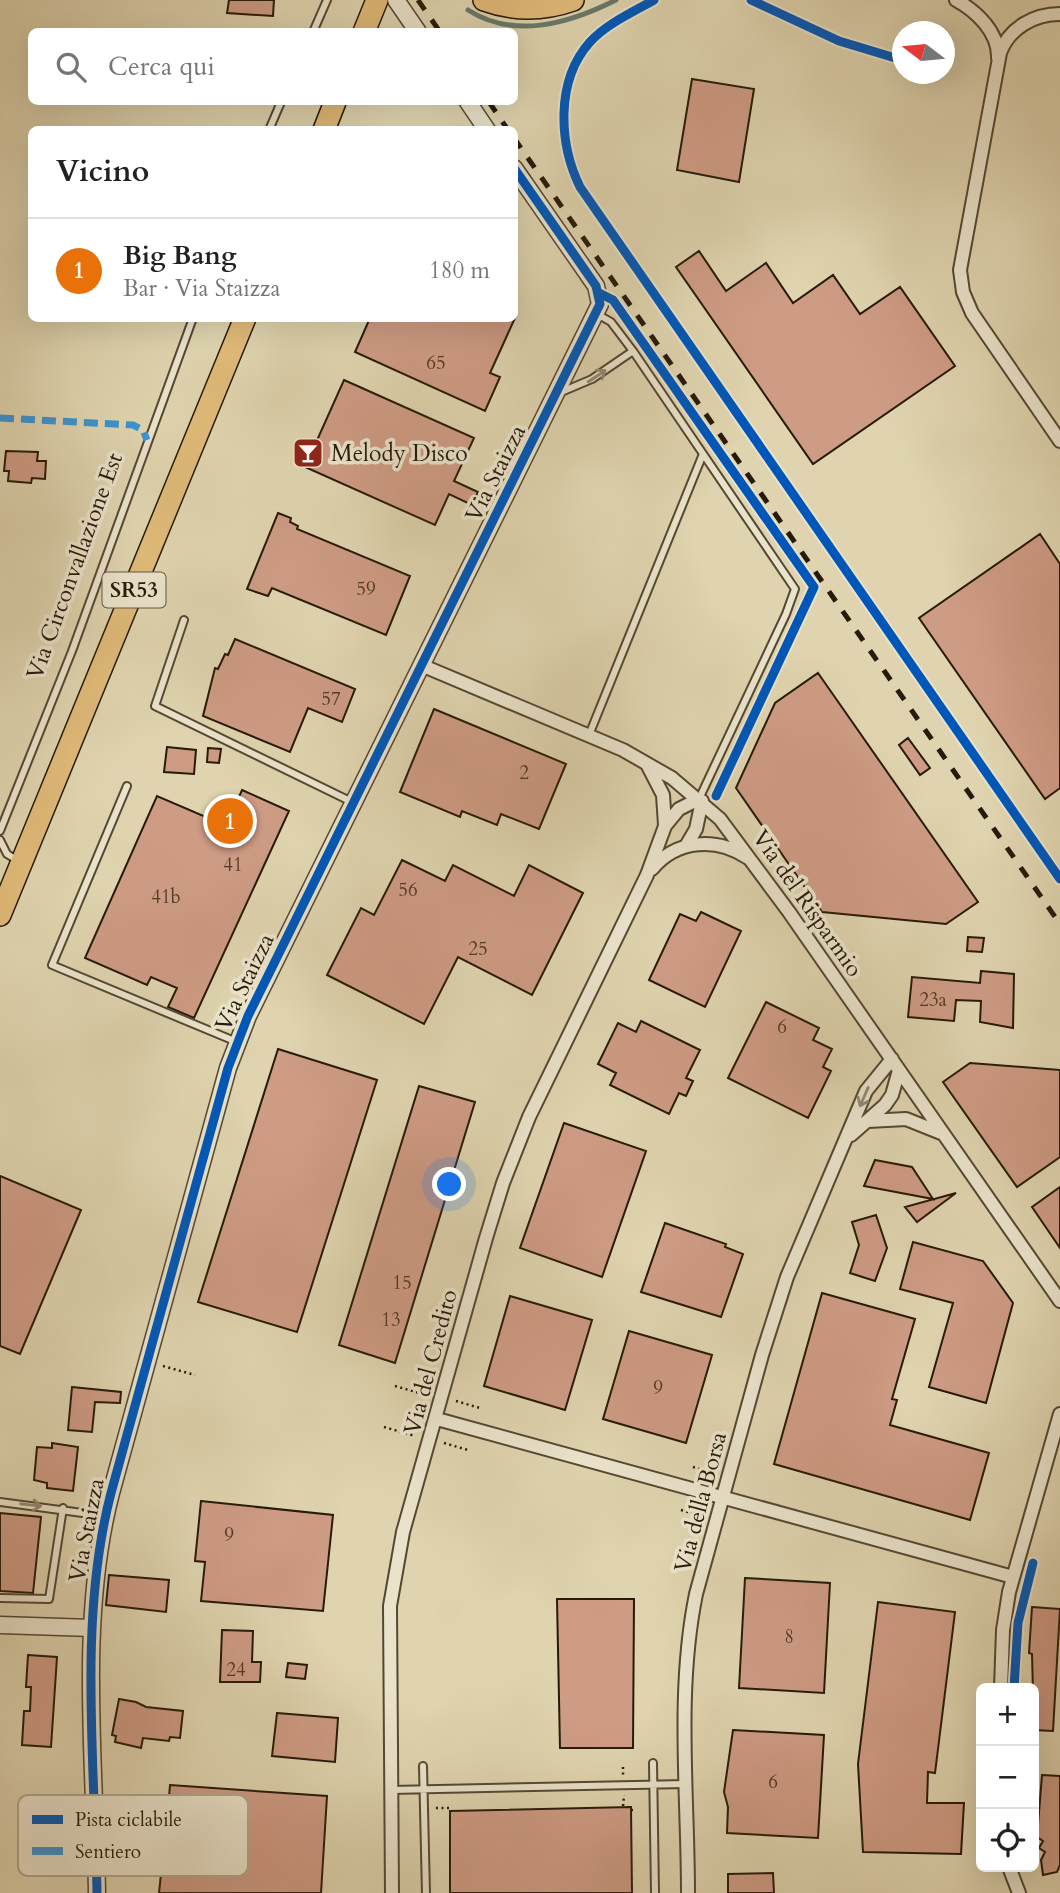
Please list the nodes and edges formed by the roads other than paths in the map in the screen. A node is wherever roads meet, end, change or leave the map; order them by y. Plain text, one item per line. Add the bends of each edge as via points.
1 (327, 0) edge
2 (377, 0) edge
3 (396, 0) edge
4 (484, 0) edge
5 (573, 0) edge
6 (956, 0) edge
7 (1060, 13) edge
8 (366, 27) edge
9 (315, 28) edge
10 (415, 28) edge
11 (998, 58) junction
12 (280, 105) edge
13 (334, 105) edge
14 (470, 105) edge
15 (271, 126) edge
16 (326, 126) edge
17 (485, 126) edge
18 (518, 174) edge
19 (596, 313) junction
20 (192, 322) edge
21 (243, 322) edge
22 (632, 351) junction
23 (557, 393) junction
24 (1060, 441) edge
25 (703, 454) junction
26 (184, 620) dead end
27 (421, 665) junction
28 (589, 735) junction
29 (643, 761) junction
30 (127, 786) dead end
31 (700, 800) junction
32 (354, 803) junction
33 (664, 830) junction
34 (0, 831) edge
35 (0, 840) edge
36 (685, 846) junction
37 (22, 862) junction
38 (753, 862) junction
39 (648, 875) junction
40 (0, 915) edge
41 (237, 1042) junction
42 (895, 1064) junction
43 (866, 1122) junction
44 (949, 1140) junction
45 (847, 1141) junction
46 (1057, 1295) edge
47 (1060, 1414) edge
48 (437, 1419) junction
49 (723, 1498) junction
50 (0, 1502) edge
51 (63, 1508) junction
52 (105, 1516) junction
53 (1013, 1577) junction
54 (0, 1598) edge
55 (0, 1625) edge
56 (92, 1628) junction
57 (1001, 1683) edge
58 (653, 1763) dead end
59 (423, 1766) dead end
60 (686, 1784) junction
61 (654, 1785) junction
62 (423, 1788) junction
63 (391, 1790) junction
64 (96, 1795) edge
65 (1008, 1872) edge
66 (1010, 1872) edge
67 (392, 1893) edge
68 (426, 1893) edge
69 (655, 1893) edge
70 (688, 1893) edge
71 (1008, 1893) edge
72 (1019, 1893) edge

1 - 9 lane
2 - 8 main road
3 - 10 street
4 - 5 main road via 523,9
6 - 11 street via 984,22
7 - 11 street via 1021,26 1004,43
11 - 24 street via 960,278 976,319
12 - 15 lane
13 - 16 main road
14 - 17 street
18 - 19 street via 596,286 601,299
19 - 22 lane via 611,322
19 - 23 street, Via Staizza
20 - 34 lane, Via Circonvallazione Est via 72,651
21 - 37 main road, SR53
23 -> 22 lane via 592,379
22 - 25 lane
23 - 27 street, Via Staizza
25 - 28 lane
25 - 31 lane via 795,589
26 - 32 lane via 155,706
27 - 28 street, Via del Risparmio
27 - 32 street, Via Staizza
28 - 29 street, Via del Risparmio
29 - 31 street, Via del Risparmio
29 - 33 street, Via del Credito via 663,795
30 - 41 lane via 52,965
31 - 33 street, Via del Credito via 679,809
31 - 36 street via 696,829
31 - 38 street, Via del Risparmio
32 - 41 street, Via Staizza
33 - 39 street, Via del Credito
35 - 37 lane via 10,856
36 - 38 street via 717,844
36 - 39 street, Via del Credito via 660,859
37 - 40 main road, SR53
38 - 42 street, Via del Risparmio
39 - 48 street, Via del Credito via 542,1088 510,1163
41 - 52 street, Via Staizza
42 - 43 street, Via della Borsa via 891,1097
42 - 44 street, Via del Risparmio
42 -> 45 street, Via della Borsa via 866,1091
43 - 44 street via 906,1119 930,1126
43 - 45 street, Via della Borsa
44 - 46 street, Via del Risparmio
45 - 49 street, Via della Borsa via 778,1300
47 - 53 street
48 - 49 street
48 - 63 street, Via del Credito via 403,1532 390,1606
49 - 53 street
49 - 60 street, Via della Borsa via 689,1634
50 -> 51 lane
51 - 52 lane
51 - 54 lane via 50,1599
52 - 56 street, Via Staizza via 94,1574
53 - 57 street via 1004,1620
55 - 56 street
56 - 64 street, Via Staizza
58 - 61 lane
59 - 62 lane
60 - 61 lane
60 - 70 street, Via della Borsa
61 - 62 lane
61 - 69 lane
62 - 63 lane
62 - 68 lane
63 - 67 street, Via del Credito
65 - 71 street
66 - 72 street

